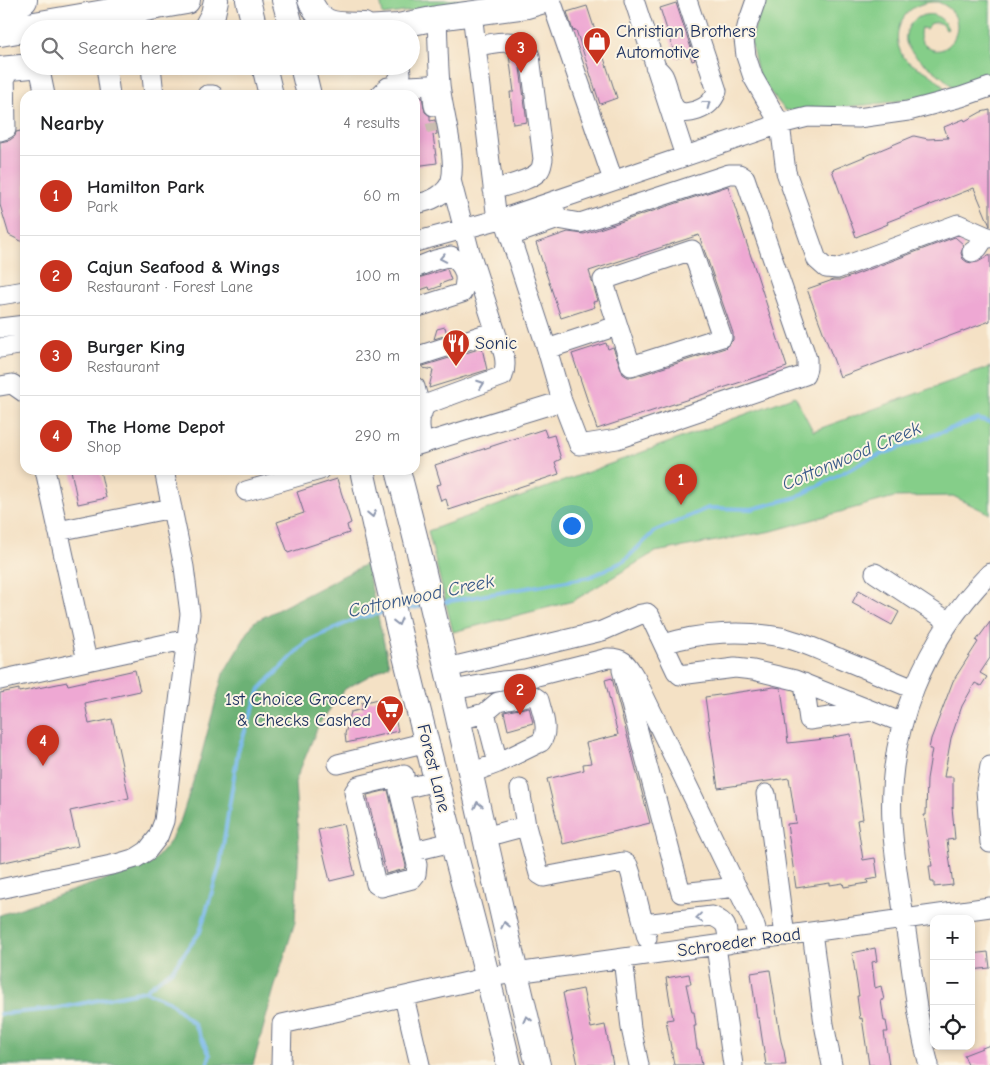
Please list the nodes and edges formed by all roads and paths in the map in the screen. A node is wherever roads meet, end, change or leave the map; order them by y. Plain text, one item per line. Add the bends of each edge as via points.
1 (23, 0) edge
2 (186, 0) edge
3 (216, 0) edge
4 (248, 0) edge
5 (284, 0) edge
6 (310, 0) edge
7 (547, 0) edge
8 (551, 0) edge
9 (634, 0) edge
10 (687, 0) edge
11 (756, 0) edge
12 (0, 6) edge
13 (472, 13) junction
14 (437, 18) junction
15 (70, 20) edge
16 (209, 20) edge
17 (253, 20) edge
18 (290, 20) edge
19 (323, 20) edge
20 (420, 21) edge
21 (20, 29) edge
22 (0, 32) edge
23 (476, 46) junction
24 (655, 66) junction
25 (20, 67) edge
26 (3, 69) edge
27 (41, 75) edge
28 (107, 75) edge
29 (152, 75) edge
30 (266, 75) edge
31 (304, 75) edge
32 (319, 75) edge
33 (400, 75) edge
34 (436, 81) junction
35 (990, 87) edge
36 (44, 90) edge
37 (109, 90) edge
38 (153, 90) edge
39 (270, 90) edge
40 (307, 90) edge
41 (317, 90) edge
42 (388, 90) edge
43 (394, 90) edge
44 (780, 124) junction
45 (0, 131) edge
46 (684, 156) junction
47 (451, 180) junction
48 (613, 180) junction
49 (493, 190) junction
50 (420, 194) edge
51 (420, 203) edge
52 (555, 210) junction
53 (504, 224) junction
54 (464, 229) junction
55 (988, 237) edge
56 (420, 241) edge
57 (972, 252) dead end
58 (420, 266) edge
59 (481, 287) junction
60 (20, 292) edge
61 (462, 293) junction
62 (0, 295) edge
63 (420, 306) edge
64 (20, 326) edge
65 (617, 326) junction
66 (0, 328) edge
67 (497, 336) junction
68 (20, 345) edge
69 (0, 348) edge
70 (547, 348) junction
71 (420, 354) edge
72 (0, 386) edge
73 (20, 390) edge
74 (562, 401) junction
75 (420, 406) edge
76 (422, 414) junction
77 (420, 423) edge
78 (420, 445) edge
79 (46, 475) edge
80 (165, 475) edge
81 (302, 475) edge
82 (363, 475) edge
83 (399, 475) edge
84 (246, 491) dead end
85 (172, 508) junction
86 (58, 531) junction
87 (875, 572) dead end
88 (990, 573) edge
89 (950, 622) junction
90 (188, 639) junction
91 (664, 644) junction
92 (619, 658) junction
93 (86, 661) junction
94 (447, 669) junction
95 (0, 680) edge
96 (804, 683) junction
97 (914, 689) junction
98 (872, 711) junction
99 (485, 713) junction
100 (458, 720) junction
101 (903, 723) junction
102 (427, 742) junction
103 (397, 749) junction
104 (498, 763) junction
105 (338, 764) dead end
106 (990, 766) edge
107 (470, 773) junction
108 (436, 781) junction
109 (406, 782) junction
110 (520, 789) dead end
111 (766, 794) dead end
112 (526, 826) junction
113 (485, 837) junction
114 (452, 842) junction
115 (990, 844) edge
116 (414, 851) junction
117 (737, 887) junction
118 (0, 889) edge
119 (990, 907) edge
120 (905, 920) junction
121 (812, 932) junction
122 (785, 936) junction
123 (758, 940) junction
124 (722, 945) junction
125 (623, 958) junction
126 (516, 973) junction
127 (489, 977) junction
128 (404, 996) junction
129 (281, 1065) edge
130 (420, 1065) edge
131 (509, 1065) edge
132 (538, 1065) edge
133 (639, 1065) edge
134 (733, 1065) edge
135 (832, 1065) edge
136 (929, 1065) edge

1 - 12 highway
2 - 15 highway
3 - 16 main road
4 - 17 main road
5 - 18 main road
6 - 19 main road
7 - 13 main road
8 - 48 street
9 - 24 street
24 -> 10 street via 663,76 678,112 696,110 713,100 717,91
11 - 44 street via 744,39 746,56 753,77
13 - 14 main road
13 - 23 street
14 - 20 main road
14 - 34 street
21 - 22 highway
23 - 49 street
23 - 49 street via 516,42 528,51 543,159 539,172 531,177
24 - 46 street
25 - 26 main road
26 - 45 street via 6,129
27 - 36 street
28 - 37 street
29 - 38 street
30 - 39 main road
31 - 40 main road
32 - 41 main road
33 - 42 street
34 - 43 street
34 - 47 street via 440,85 453,164
34 - 50 street via 439,178 428,192
35 - 44 street via 908,111 858,118 808,117
44 - 46 street
44 - 55 street via 786,172 817,260 826,268 838,269 958,224
46 - 48 street
47 - 51 street via 445,192
47 - 54 street
48 - 52 street
49 - 53 street
52 - 53 street
52 - 74 street via 580,223 729,174 739,174 745,178 807,359 805,375 618,439 579,445
53 - 54 street
53 - 70 street
54 - 56 street
54 - 59 street
55 - 57 street
61 -> 58 street via 466,275 460,263 451,256
59 - 61 street
59 - 67 street
60 - 62 street
61 - 63 street
64 - 66 street
65 - 65 street via 631,366 722,337 692,250 602,280
65 - 70 street
67 - 71 street via 483,335
76 -> 67 street via 423,408 435,400 503,376 506,368 503,348
68 - 69 street
70 - 74 street
72 - 73 street via 12,384
74 - 78 street
75 - 76 street
76 - 77 street
79 - 86 street
80 - 85 street
81 - 84 street
82 -> 102 main road, Forest Lane
83 - 94 main road, Forest Lane
85 - 86 street
85 - 90 street via 189,600
86 - 93 street
87 - 89 street
88 - 89 street
89 - 97 street via 925,663
90 - 93 street
90 - 118 street via 164,821 158,837 136,858
91 - 94 street via 647,613 602,630
91 - 96 street via 680,675 735,668
91 - 97 street via 704,635 736,633 783,638
92 - 94 street via 526,679 502,681
92 - 117 street via 636,679
92 - 117 street via 681,893
93 - 95 street
94 - 100 main road, Forest Lane
96 - 98 street
96 - 98 street via 809,720
97 - 101 street
98 - 101 street
99 - 100 street
99 - 104 street
99 - 104 street via 498,702 532,695 539,700 545,736 541,742
100 - 107 main road, Forest Lane
101 - 120 street via 892,786 892,822
102 - 103 street
102 - 108 main road, Forest Lane
103 - 105 street
103 - 109 street
104 - 107 street
106 - 115 street via 986,789
107 - 108 main road
113 -> 107 main road, Forest Lane
108 - 109 street
108 - 114 main road, Forest Lane
109 - 116 street via 399,790
109 - 116 street via 358,786 354,792 376,884 381,887 412,879 417,865
110 - 112 street
111 - 122 street
112 - 113 street
124 -> 112 street via 727,927 722,920 712,916 645,931 628,866 623,862 544,877 539,874
126 -> 113 main road, Forest Lane
114 - 116 street
114 - 127 main road, Forest Lane
117 - 123 street via 754,923
119 - 120 street, Schroeder Road
120 - 121 street, Schroeder Road
120 - 136 street via 916,1009
121 - 122 street, Schroeder Road
121 - 135 street
122 - 123 street, Schroeder Road
123 - 124 street, Schroeder Road
124 - 125 street, Schroeder Road
124 - 134 street
125 - 126 street, Schroeder Road
125 - 133 street
126 - 127 street, Schroeder Road
132 -> 126 main road, Forest Lane
127 - 128 street, Schroeder Road
127 - 131 main road, Forest Lane
128 - 129 street, Schroeder Road via 282,1024
128 - 130 street

